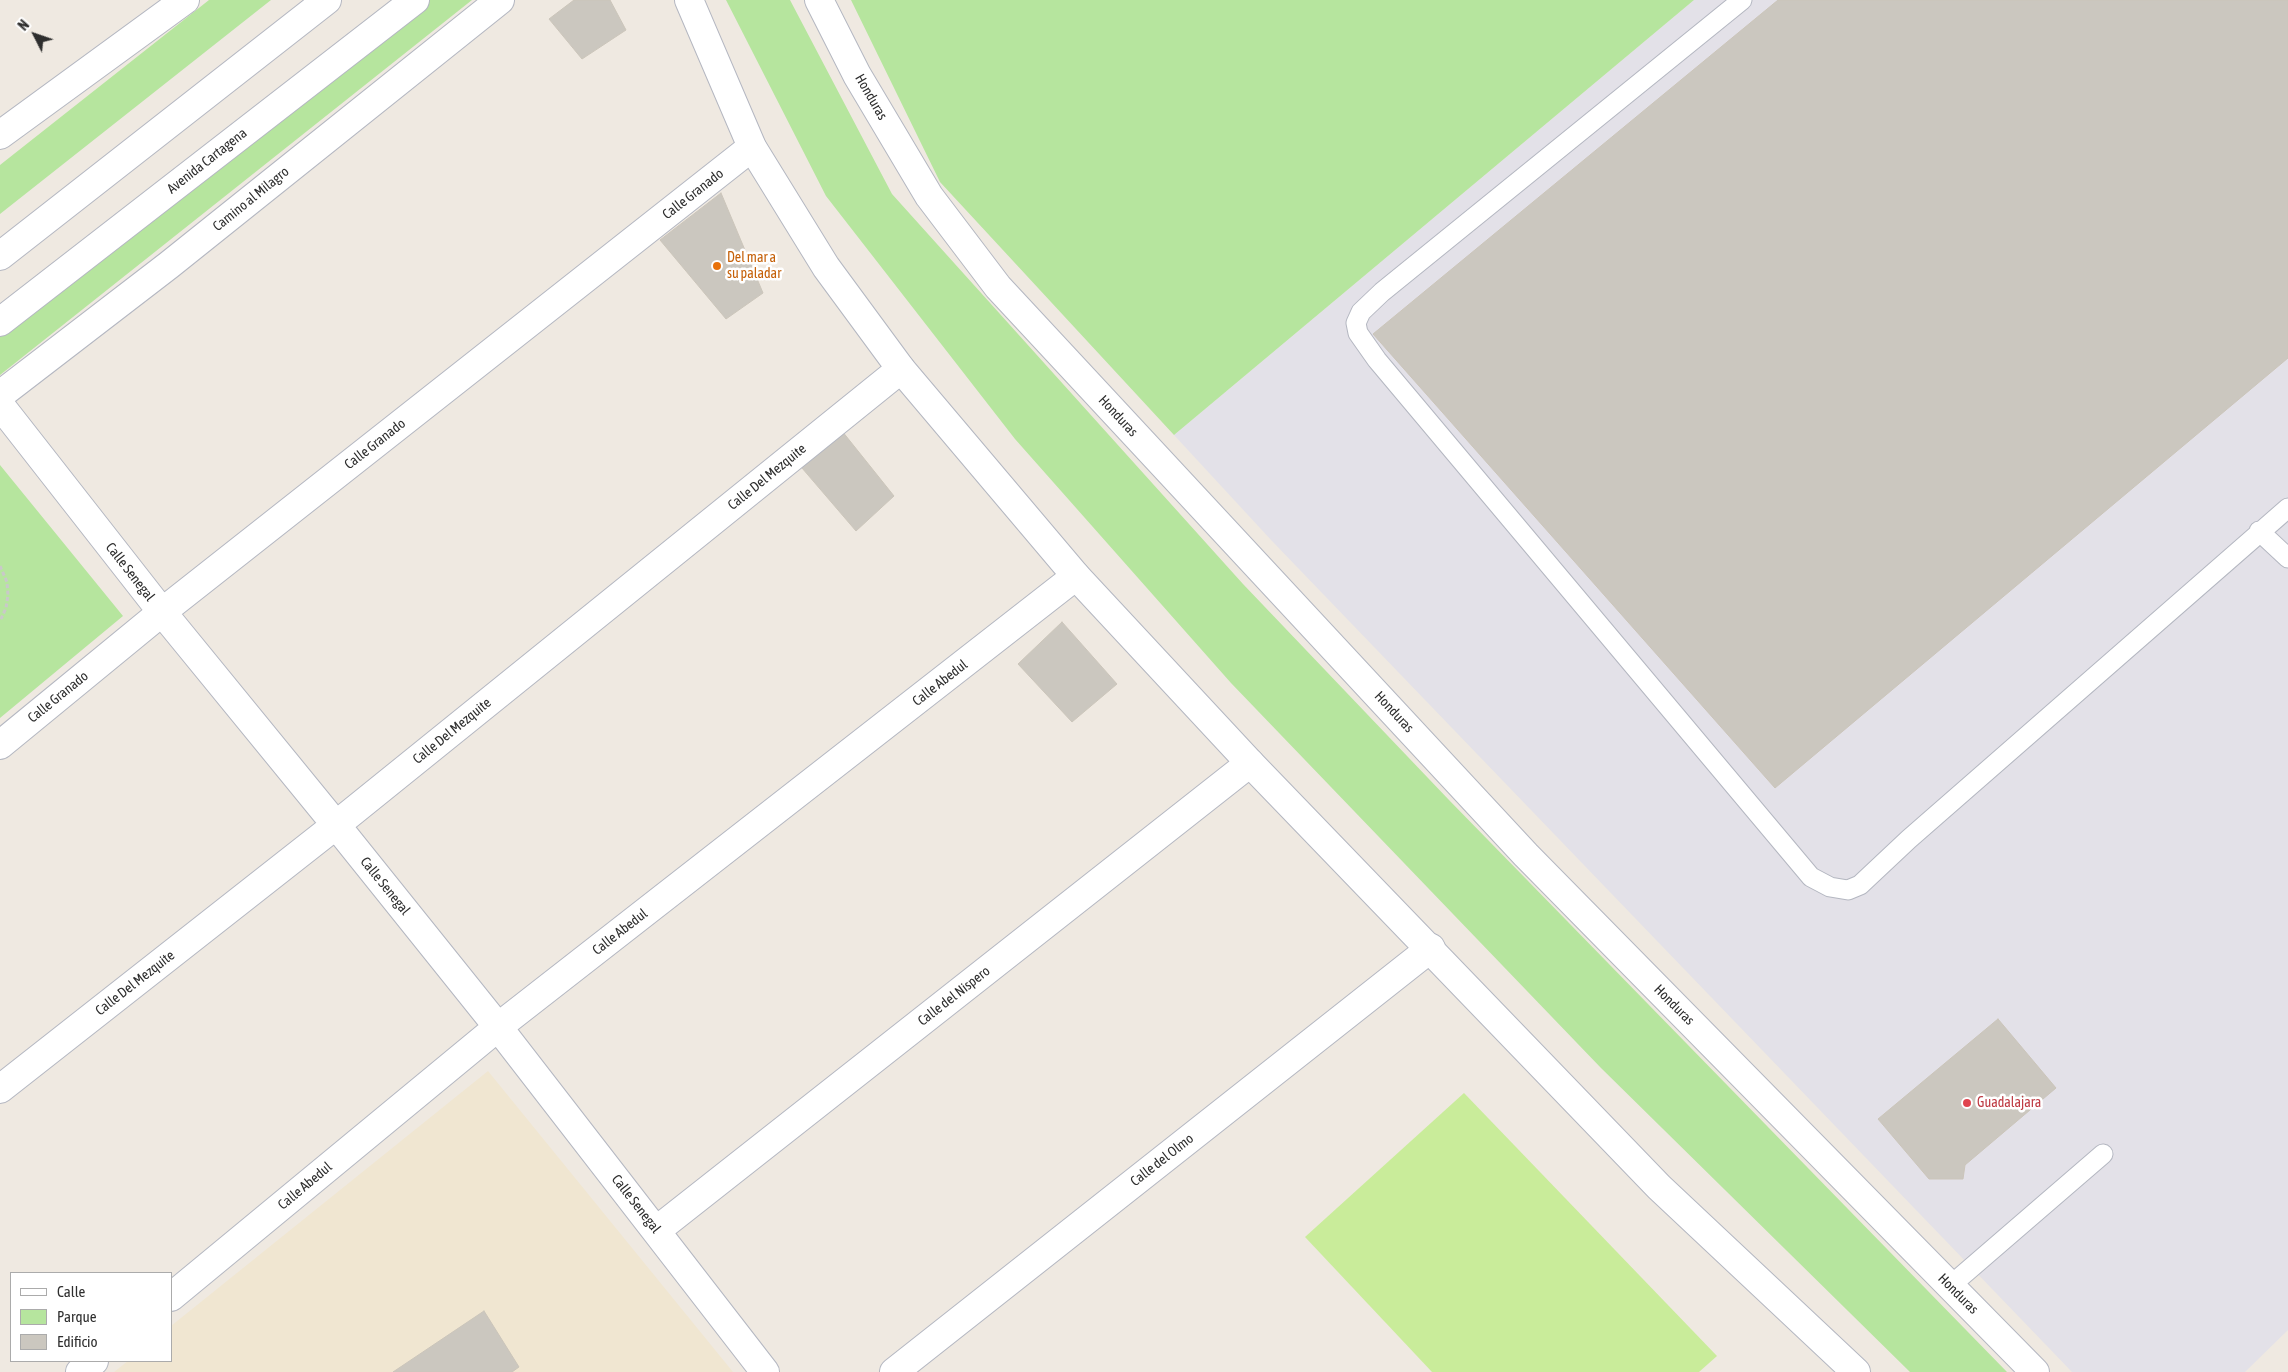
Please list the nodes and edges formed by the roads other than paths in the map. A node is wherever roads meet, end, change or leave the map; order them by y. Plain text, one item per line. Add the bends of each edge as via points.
1 (185, 0) edge
2 (326, 0) edge
3 (415, 0) edge
4 (500, 0) edge
5 (688, 0) edge
6 (819, 0) edge
7 (1742, 0) edge
8 (1, 132) edge
9 (752, 147) junction
10 (0, 256) edge
11 (0, 322) edge
12 (901, 369) junction
13 (0, 395) edge
14 (0, 405) edge
15 (2288, 508) edge
16 (2259, 531) junction
17 (2288, 558) edge
18 (1076, 576) junction
19 (162, 612) junction
20 (0, 745) edge
21 (1250, 763) junction
22 (336, 824) junction
23 (1431, 948) junction
24 (498, 1027) junction
25 (0, 1089) edge
26 (2103, 1154) dead end
27 (657, 1230) junction
28 (1950, 1286) junction
29 (172, 1296) edge
30 (93, 1362) edge
31 (80, 1372) edge
32 (765, 1372) edge
33 (894, 1372) edge
34 (1856, 1372) edge
35 (2035, 1372) edge

1 - 8 street
2 - 10 street
3 - 11 street, Avenida Cartagena
4 - 13 street, Camino al Milagro
5 - 9 street
6 - 28 street, Honduras via 857,75 929,196 998,287 1526,855
7 - 16 lane via 1382,292 1361,312 1356,323 1358,333 1377,360 1811,877 1830,887 1848,890 1860,885
9 - 12 street via 826,267
9 - 19 street, Calle Granado
12 - 18 street
12 - 22 street, Calle Del Mezquite
14 - 19 street, Calle Senegal
15 - 16 lane
16 - 17 lane
18 - 21 street
18 - 24 street, Calle Abedul
19 - 20 street, Calle Granado
19 - 22 street, Calle Senegal
21 - 23 street
21 - 27 street, Calle del Nispero
22 - 24 street, Calle Senegal
22 - 25 street, Calle Del Mezquite
23 - 33 street, Calle del Olmo
23 - 34 street via 1659,1187
24 - 27 street, Calle Senegal
24 - 29 street, Calle Abedul
26 - 28 lane
27 - 32 street, Calle Senegal
28 - 35 street, Honduras
30 - 31 street

